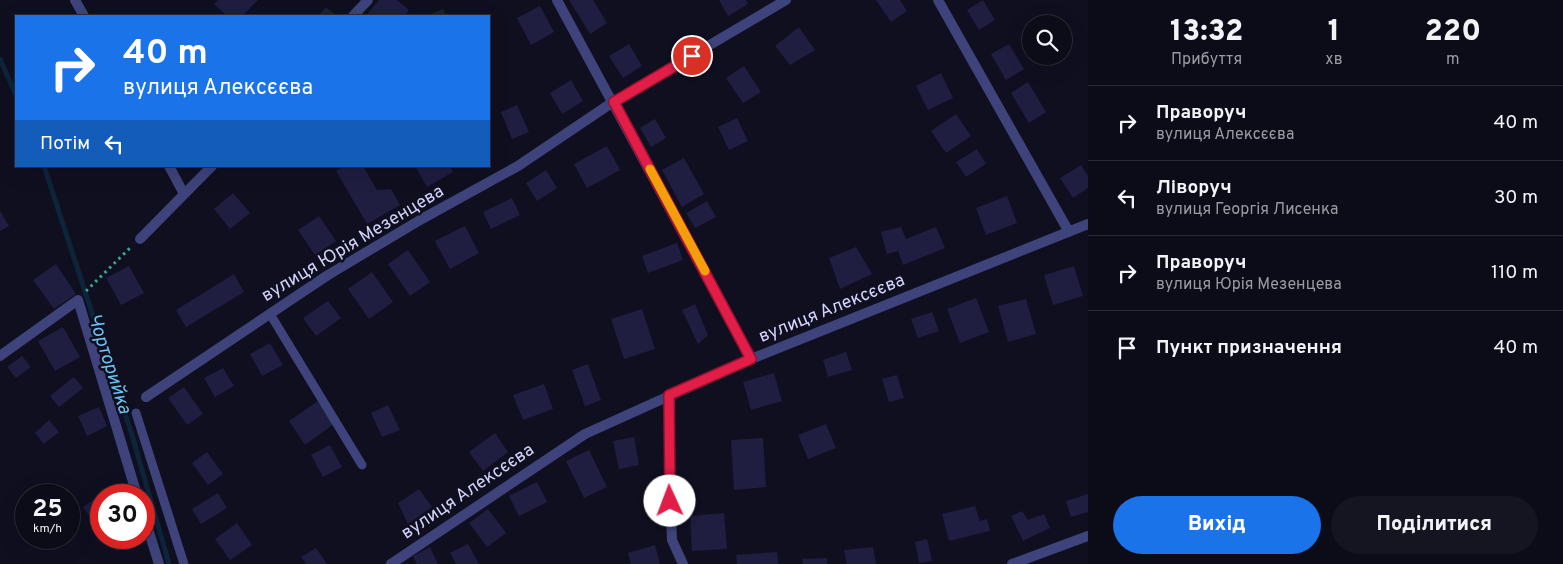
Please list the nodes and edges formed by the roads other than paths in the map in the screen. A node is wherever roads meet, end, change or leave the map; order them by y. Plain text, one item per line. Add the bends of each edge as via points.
1 (75, 0) edge
2 (368, 0) edge
3 (557, 0) edge
4 (786, 0) edge
5 (938, 0) edge
6 (83, 15) edge
7 (355, 15) edge
8 (614, 102) junction
9 (170, 167) edge
10 (211, 167) edge
11 (184, 194) junction
12 (1088, 224) edge
13 (1069, 232) junction
14 (140, 239) road end
15 (270, 314) junction
16 (0, 356) edge
17 (751, 359) junction
18 (669, 395) junction
19 (146, 397) dead end
20 (136, 413) dead end
21 (362, 465) dead end
22 (134, 484) edge
23 (1088, 536) edge
24 (154, 549) edge
25 (159, 564) edge
26 (184, 564) edge
27 (391, 564) edge
28 (683, 564) edge
29 (1012, 564) edge

1 - 6 street
2 - 7 street
3 - 8 street
4 - 8 street, вулиця Юрія Мезенцева
5 - 13 street
8 - 15 street, вулиця Юрія Мезенцева via 518,166 420,220
8 - 17 street
9 - 11 street
10 - 11 street
11 - 14 street
12 - 13 street, вулиця Алексєєва
13 - 17 street, вулиця Алексєєва
15 - 19 street, вулиця Юрія Мезенцева
15 - 21 lane
16 - 22 street via 78,300
17 - 18 street, вулиця Алексєєва
18 - 27 street, вулиця Алексєєва via 585,434
18 - 28 street via 672,540
20 - 26 lane
23 - 29 street
24 - 25 street

